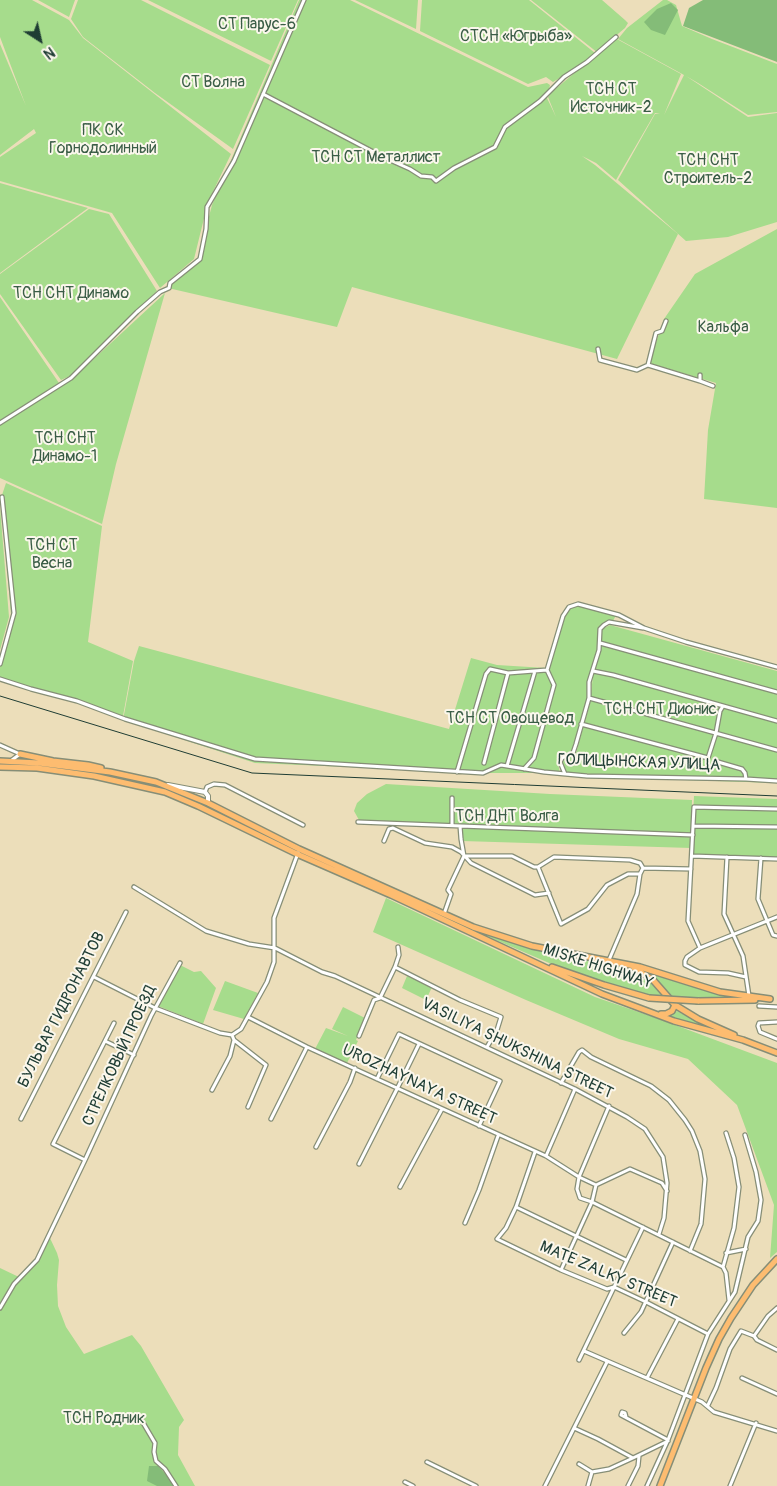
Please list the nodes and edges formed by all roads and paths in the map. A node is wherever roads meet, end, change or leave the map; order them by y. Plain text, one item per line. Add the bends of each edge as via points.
1 (304, 0) edge
2 (616, 37) dead end
3 (263, 94) junction
4 (666, 321) dead end
5 (598, 349) dead end
6 (648, 366) junction
7 (700, 375) dead end
8 (700, 381) junction
9 (713, 386) dead end
10 (0, 423) edge
11 (2, 497) dead end
12 (644, 628) junction
13 (600, 643) junction
14 (0, 664) edge
15 (777, 666) edge
16 (547, 670) junction
17 (535, 671) junction
18 (593, 671) junction
19 (508, 673) junction
20 (0, 679) edge
21 (777, 692) edge
22 (589, 698) junction
23 (723, 706) junction
24 (777, 721) edge
25 (581, 724) junction
26 (716, 733) junction
27 (0, 745) edge
28 (777, 750) edge
29 (20, 754) junction
30 (0, 761) edge
31 (9, 762) junction
32 (718, 762) dead end
33 (484, 764) dead end
34 (507, 766) junction
35 (0, 767) edge
36 (524, 769) junction
37 (110, 772) junction
38 (457, 772) junction
39 (565, 774) junction
40 (746, 779) junction
41 (777, 781) edge
42 (163, 785) junction
43 (204, 792) junction
44 (452, 798) dead end
45 (208, 803) junction
46 (198, 806) junction
47 (777, 808) edge
48 (358, 822) dead end
49 (304, 825) dead end
50 (452, 825) junction
51 (460, 826) junction
52 (694, 826) junction
53 (777, 827) edge
54 (693, 836) junction
55 (384, 841) dead end
56 (298, 851) junction
57 (464, 856) junction
58 (692, 856) junction
59 (727, 858) junction
60 (761, 858) junction
61 (777, 859) edge
62 (538, 867) junction
63 (642, 868) junction
64 (691, 869) junction
65 (640, 874) junction
66 (134, 887) dead end
67 (549, 894) junction
68 (126, 912) dead end
69 (444, 914) junction
70 (777, 917) edge
71 (767, 921) junction
72 (733, 935) junction
73 (777, 936) edge
74 (398, 947) dead end
75 (275, 948) junction
76 (700, 948) junction
77 (530, 959) junction
78 (610, 960) junction
79 (180, 963) dead end
80 (622, 964) junction
81 (395, 967) junction
82 (94, 977) junction
83 (746, 977) junction
84 (749, 996) junction
85 (380, 998) junction
86 (770, 999) junction
87 (777, 999) edge
88 (675, 1006) junction
89 (759, 1006) dead end
90 (777, 1007) edge
91 (155, 1008) junction
92 (653, 1013) junction
93 (248, 1017) junction
94 (777, 1022) edge
95 (114, 1023) dead end
96 (232, 1035) junction
97 (359, 1036) dead end
98 (777, 1038) edge
99 (234, 1040) junction
100 (743, 1040) junction
101 (105, 1042) junction
102 (419, 1044) junction
103 (307, 1047) junction
104 (487, 1047) junction
105 (777, 1053) edge
106 (134, 1055) junction
107 (355, 1068) junction
108 (377, 1079) junction
109 (561, 1083) junction
110 (397, 1089) junction
111 (575, 1089) junction
112 (212, 1090) dead end
113 (609, 1106) junction
114 (248, 1107) dead end
115 (442, 1110) junction
116 (21, 1119) dead end
117 (271, 1119) dead end
118 (479, 1126) junction
119 (726, 1133) dead end
120 (745, 1135) dead end
121 (498, 1136) junction
122 (316, 1147) dead end
123 (536, 1152) junction
124 (546, 1156) junction
125 (85, 1160) junction
126 (359, 1164) dead end
127 (579, 1177) junction
128 (596, 1185) junction
129 (400, 1187) dead end
130 (667, 1191) junction
131 (592, 1202) junction
132 (516, 1207) junction
133 (465, 1223) dead end
134 (643, 1227) junction
135 (658, 1234) junction
136 (576, 1236) junction
137 (673, 1242) junction
138 (746, 1249) junction
139 (690, 1250) junction
140 (726, 1253) junction
141 (777, 1259) edge
142 (626, 1260) junction
143 (723, 1267) junction
144 (561, 1270) junction
145 (614, 1288) junction
146 (729, 1301) junction
147 (646, 1302) junction
148 (0, 1308) edge
149 (777, 1308) edge
150 (678, 1318) junction
151 (624, 1333) dead end
152 (708, 1334) junction
153 (754, 1336) junction
154 (777, 1350) edge
155 (584, 1351) junction
156 (579, 1360) dead end
157 (607, 1362) junction
158 (647, 1378) junction
159 (742, 1378) dead end
160 (777, 1394) edge
161 (684, 1395) junction
162 (694, 1398) junction
163 (708, 1405) junction
164 (626, 1417) dead end
165 (142, 1421) dead end
166 (756, 1423) junction
167 (574, 1428) junction
168 (777, 1431) edge
169 (668, 1440) junction
170 (638, 1456) junction
171 (633, 1458) junction
172 (427, 1462) dead end
173 (579, 1464) dead end
174 (592, 1472) junction
175 (405, 1482) dead end
176 (176, 1486) edge
177 (413, 1486) edge
178 (476, 1486) edge
179 (545, 1486) edge
180 (588, 1486) edge
181 (628, 1486) edge
182 (647, 1486) edge
183 (660, 1486) edge
184 (730, 1486) edge

1 - 3 street
2 - 3 street via 505,127 495,147 436,180 421,176
3 - 10 street via 234,161 207,207 200,259 137,312 71,378
4 - 6 street via 662,330 656,333
5 - 6 street via 600,360 637,370
6 - 8 street
7 - 8 street
8 - 9 street
11 - 14 street via 14,613
12 - 13 street via 609,622 600,629
12 - 15 street
12 - 16 street via 619,615 578,604 569,607 563,616
13 - 18 street
13 - 21 street
16 - 17 street
16 - 36 street via 554,685 534,758
17 - 19 street
17 - 34 street
18 - 22 street
18 - 23 street
19 - 33 street
19 - 38 street via 490,669 486,674
20 - 38 street, ГОЛИЦЫНСКАЯ УЛИЦА via 255,759
22 - 25 street
22 - 26 street
23 - 24 street
23 - 26 street
25 - 26 street via 708,758
25 - 39 street via 573,753 560,762
26 - 28 street
27 - 29 street
29 - 31 street
29 - 37 main road via 88,765
30 - 31 main road
31 - 37 main road
32 - 40 street via 742,769
34 - 36 street, ГОЛИЦЫНСКАЯ УЛИЦА
34 - 38 street, ГОЛИЦЫНСКАЯ УЛИЦА via 483,773
35 - 46 main road via 37,768 94,776 165,792
36 - 39 street, ГОЛИЦЫНСКАЯ УЛИЦА
37 - 42 main road
39 - 40 street, ГОЛИЦЫНСКАЯ УЛИЦА
40 - 41 street, ГОЛИЦЫНСКАЯ УЛИЦА
42 - 43 street
42 - 45 main road
43 - 45 street
43 - 49 street via 214,784 225,785
44 - 50 street
45 - 46 main road
45 - 56 main road
46 - 56 main road
47 - 52 street via 694,807
48 - 50 street
50 - 51 street
51 - 54 street
51 - 57 street
52 - 53 street
52 - 54 street
54 - 58 street
55 - 57 street via 389,829 393,828 425,843 452,848
56 - 69 main road
56 - 75 street via 274,918
56 - 77 main road
57 - 62 street via 512,856
57 - 67 street via 471,863 535,896
57 - 69 street via 448,890 451,894
58 - 59 street
58 - 64 street
59 - 60 street
59 - 72 street via 724,914
60 - 61 street
60 - 71 street via 758,898
62 - 63 street via 554,857 573,857 630,860 640,863
62 - 67 street
63 - 64 street
63 - 65 street
64 - 76 street via 688,921
65 - 67 street via 628,874 607,885 588,910 561,924
65 - 78 street via 637,894
66 - 75 street, VASILIYA SHUKSHINA STREET via 206,931
68 - 82 street, БУЛЬВАР ГИДРОНАВТОВ
69 - 78 main road via 532,946
70 - 71 street
71 - 72 street
71 - 73 street via 773,935
72 - 76 street
72 - 83 street via 743,956
74 - 81 street
75 - 85 street, VASILIYA SHUKSHINA STREET
75 - 93 street via 267,982
76 - 83 street via 687,957 685,965 699,972
77 - 86 main road, MISKE HIGHWAY, bridge via 604,986 649,998 698,1001
77 - 92 main road via 602,994
78 - 80 main road
79 - 91 street, СТРЕЛКОВЫЙ ПРОЕЗД
80 - 84 main road via 707,988
80 - 88 main road via 653,980
81 - 85 street
81 - 104 street via 501,1017
82 - 91 street
82 - 116 street, БУЛЬВАР ГИДРОНАВТОВ
83 - 84 street
84 - 86 main road
85 - 97 street via 374,1000
85 - 104 street, VASILIYA SHUKSHINA STREET
86 - 87 main road, MISKE HIGHWAY
88 - 92 main road via 666,1014
88 - 100 main road
89 - 90 street
91 - 96 street
91 - 106 street, СТРЕЛКОВЫЙ ПРОЕЗД
92 - 100 main road
93 - 96 street via 241,1029
93 - 103 street, UROZHAYNAYA STREET
94 - 98 street via 759,1023 758,1026 760,1032
95 - 101 street
96 - 99 street
99 - 112 street via 230,1056
99 - 114 street via 266,1065
100 - 105 main road
101 - 106 street
101 - 125 street via 53,1144
102 - 108 street via 398,1034
102 - 110 street
102 - 118 street via 500,1081
103 - 107 street, UROZHAYNAYA STREET
103 - 117 street
104 - 109 street, VASILIYA SHUKSHINA STREET
106 - 125 street, СТРЕЛКОВЫЙ ПРОЕЗД
107 - 108 street, UROZHAYNAYA STREET
107 - 122 street
108 - 110 street, UROZHAYNAYA STREET
109 - 111 street, VASILIYA SHUKSHINA STREET
109 - 139 street via 582,1050 652,1086 685,1120 700,1151 705,1178 702,1224
110 - 115 street, UROZHAYNAYA STREET
110 - 126 street
111 - 113 street, VASILIYA SHUKSHINA STREET
111 - 124 street
113 - 127 street
113 - 130 street, VASILIYA SHUKSHINA STREET via 644,1130 655,1144 663,1157
115 - 118 street, UROZHAYNAYA STREET
115 - 129 street
118 - 121 street, UROZHAYNAYA STREET
119 - 140 street via 739,1187 734,1228
120 - 138 street via 761,1200 758,1221
121 - 123 street, UROZHAYNAYA STREET
121 - 133 street
123 - 124 street, UROZHAYNAYA STREET
123 - 132 street
124 - 127 street, UROZHAYNAYA STREET
125 - 148 street, СТРЕЛКОВЫЙ ПРОЕЗД via 36,1260 14,1284
127 - 128 street, UROZHAYNAYA STREET
127 - 131 street via 579,1196
128 - 130 street via 632,1169 662,1183
128 - 131 street
130 - 135 street, VASILIYA SHUKSHINA STREET via 664,1218
131 - 134 street
131 - 136 street
132 - 136 street
132 - 144 street, MATE ZALKY STREET via 497,1239
134 - 135 street
134 - 142 street
135 - 137 street
136 - 142 street
136 - 144 street
137 - 139 street
137 - 147 street
138 - 140 street
138 - 146 street via 735,1292
139 - 143 street
140 - 143 street
141 - 162 main road via 731,1318
142 - 145 street
143 - 146 street
144 - 145 street, MATE ZALKY STREET
145 - 147 street, MATE ZALKY STREET
145 - 155 street
146 - 152 street
147 - 150 street, MATE ZALKY STREET
147 - 151 street
149 - 153 street
150 - 152 street, MATE ZALKY STREET
150 - 158 street
152 - 161 street
153 - 154 street
153 - 163 street via 744,1331 738,1334
155 - 156 street
155 - 157 street
157 - 158 street
157 - 167 street
158 - 161 street
159 - 160 street
161 - 162 street
161 - 169 street
162 - 163 street
162 - 183 main road
163 - 166 street via 714,1412
164 - 169 street
165 - 176 street via 155,1443 156,1461
166 - 168 street
166 - 184 street
167 - 171 street
167 - 179 street
169 - 170 street
169 - 182 street
170 - 171 street
170 - 181 street via 638,1466
171 - 174 street via 609,1469
172 - 178 street
173 - 174 street
174 - 180 street
175 - 177 street

